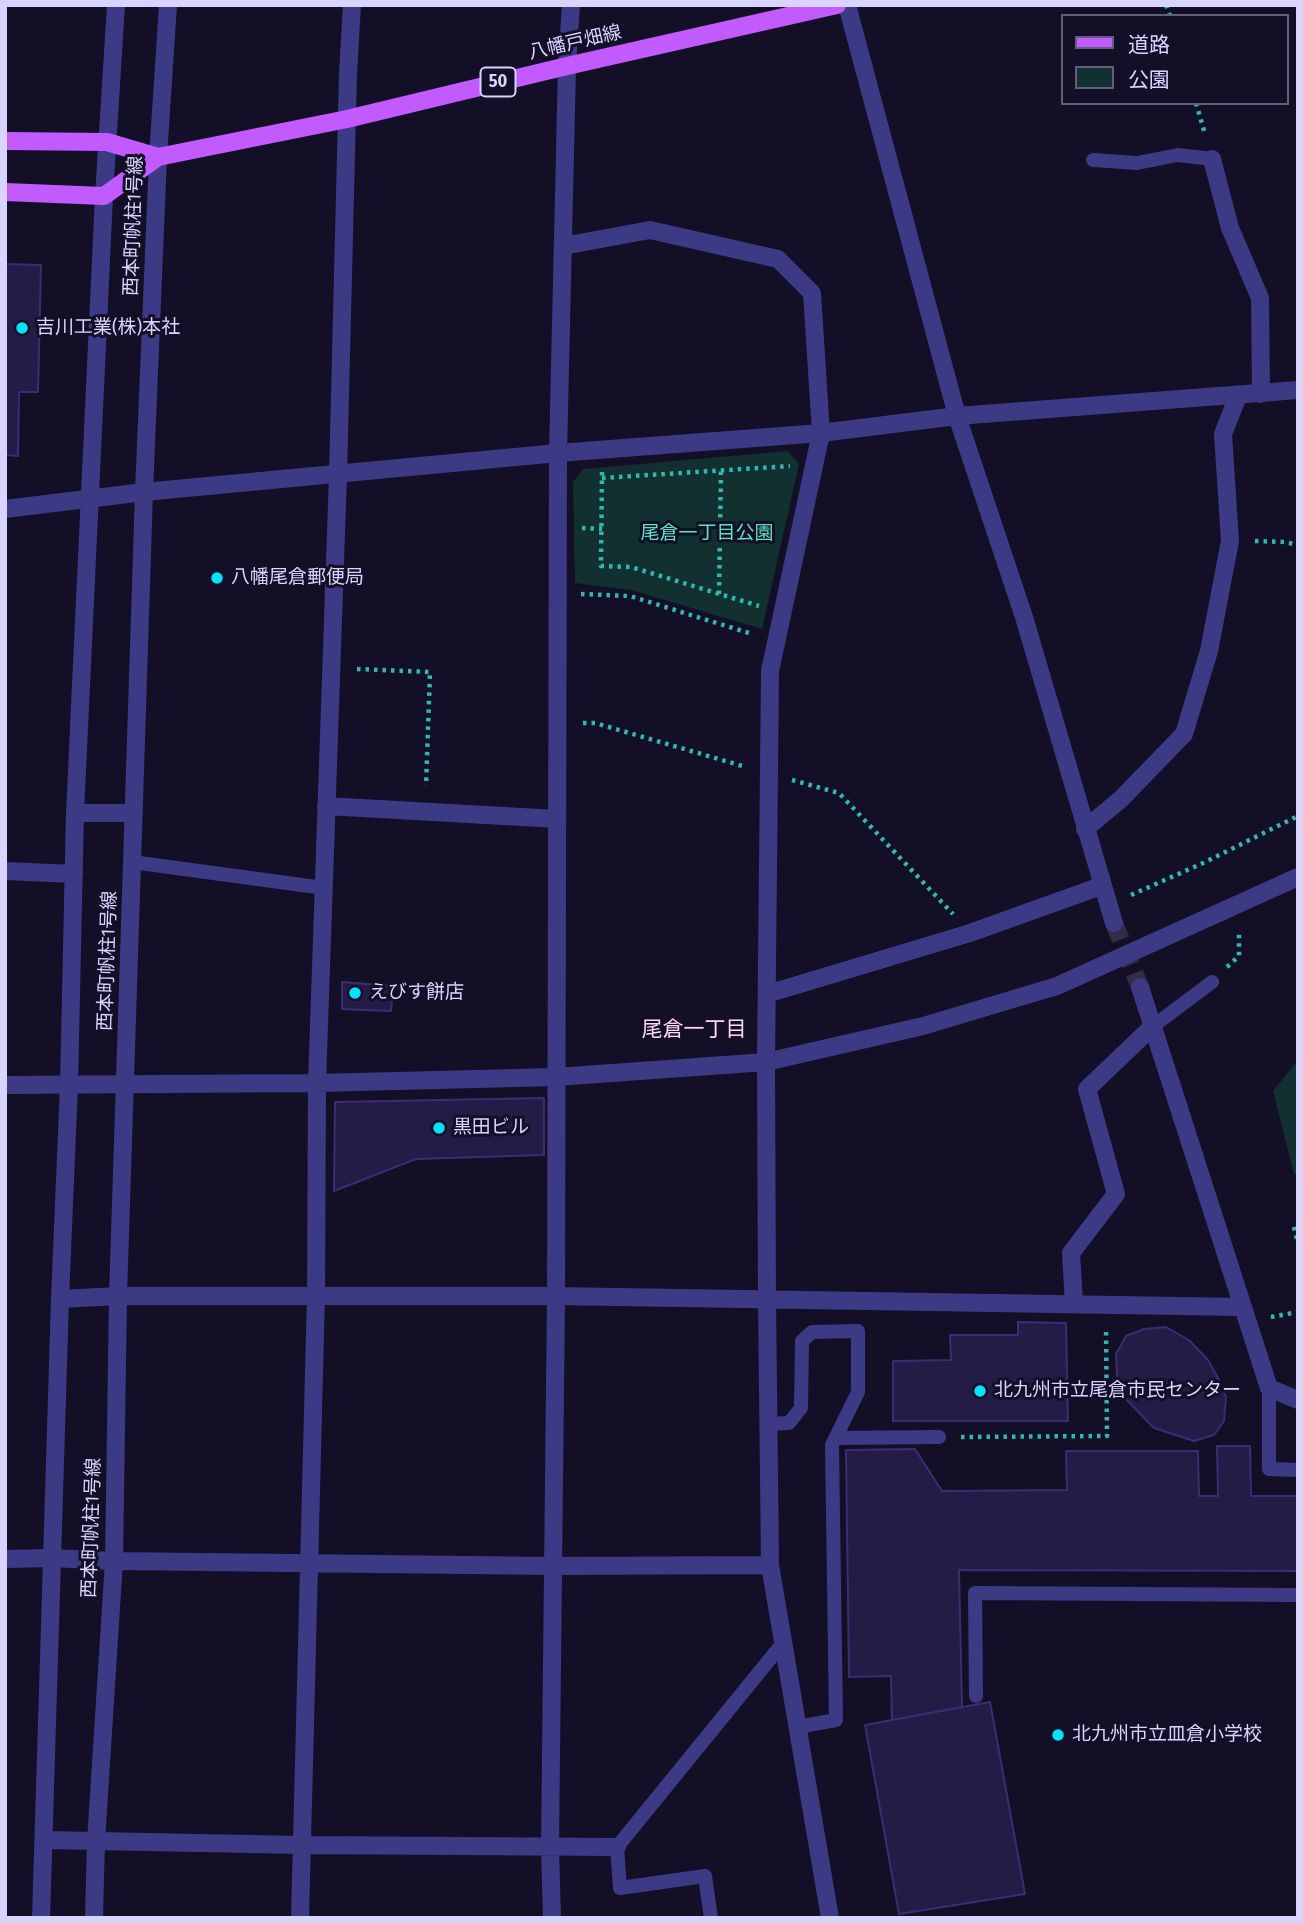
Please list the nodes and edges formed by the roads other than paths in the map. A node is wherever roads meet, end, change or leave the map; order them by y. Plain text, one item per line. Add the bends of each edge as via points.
1 (116, 5) edge
2 (168, 5) edge
3 (352, 5) edge
4 (571, 5) edge
5 (838, 5) edge
6 (847, 5) edge
7 (567, 65) junction
8 (347, 118) junction
9 (5, 141) edge
10 (107, 142) junction
11 (158, 158) junction
12 (1212, 159) joint
13 (1093, 160) dead end
14 (5, 192) edge
15 (104, 197) junction
16 (563, 246) junction
17 (1298, 390) edge
18 (1262, 394) junction
19 (1238, 396) junction
20 (957, 416) junction
21 (821, 433) junction
22 (558, 453) junction
23 (338, 475) junction
24 (144, 492) junction
25 (89, 499) junction
26 (5, 509) edge
27 (326, 806) junction
28 (75, 813) junction
29 (134, 813) junction
30 (557, 819) junction
31 (1086, 830) junction
32 (132, 862) junction
33 (5, 871) edge
34 (74, 874) junction
35 (1298, 877) edge
36 (1101, 886) junction
37 (324, 888) junction
38 (1114, 923) tunnel mouth
39 (1212, 982) road end
40 (1140, 987) tunnel mouth
41 (767, 994) junction
42 (1152, 1027) junction
43 (766, 1062) junction
44 (556, 1077) junction
45 (125, 1083) junction
46 (317, 1083) junction
47 (5, 1085) edge
48 (69, 1085) junction
49 (316, 1295) junction
50 (118, 1296) junction
51 (556, 1296) junction
52 (60, 1298) junction
53 (767, 1300) junction
54 (1074, 1304) junction
55 (1241, 1307) junction
56 (1269, 1388) junction
57 (1298, 1400) edge
58 (769, 1423) junction
59 (939, 1437) road end
60 (836, 1438) junction
61 (1298, 1470) edge
62 (51, 1558) junction
63 (5, 1559) edge
64 (114, 1561) junction
65 (309, 1563) junction
66 (770, 1565) junction
67 (554, 1566) junction
68 (1298, 1595) edge
69 (783, 1643) junction
70 (976, 1696) dead end
71 (797, 1727) junction
72 (45, 1840) junction
73 (96, 1841) junction
74 (302, 1845) junction
75 (617, 1847) junction
76 (550, 1848) junction
77 (41, 1918) edge
78 (94, 1918) edge
79 (300, 1918) edge
80 (552, 1918) edge
81 (711, 1918) edge
82 (830, 1918) edge

1 - 10 street, 西本町帆柱1号線
2 - 11 street, 西本町帆柱1号線
3 - 8 street
4 - 7 street
5 - 7 main road, 八幡戸畑線 / 50
6 - 20 street
7 - 8 main road, 八幡戸畑線 / 50
7 - 16 street
8 - 11 main road, 八幡戸畑線 / 50
8 - 23 street
9 - 10 main road, 八幡戸畑線 / 50
10 - 11 main road, 八幡戸畑線 / 50
10 - 15 street, 西本町帆柱1号線
11 - 15 main road, 八幡戸畑線 / 50
11 - 24 street, 西本町帆柱1号線
12 - 13 lane via 1178,155 1137,163
12 - 18 street via 1230,228 1260,298
14 - 15 main road
15 - 25 street, 西本町帆柱1号線
16 - 21 street via 650,230 778,259 812,293
16 - 22 street
17 - 18 street
18 - 19 street
19 - 20 street
19 - 31 street via 1223,434 1230,541 1209,651 1184,734
20 - 21 street
20 - 31 street via 1028,630
21 - 22 street
21 - 41 street via 770,671
22 - 23 street
22 - 30 street
23 - 24 street
23 - 27 street
24 - 25 street
24 - 29 street, 西本町帆柱1号線
25 - 26 street
25 - 28 street, 西本町帆柱1号線
27 - 30 street
27 - 37 street
28 - 29 street
28 - 34 street, 西本町帆柱1号線
29 - 32 street, 西本町帆柱1号線
30 - 44 street
31 - 36 street
32 - 37 lane
32 - 45 street, 西本町帆柱1号線
33 - 34 street
34 - 48 street, 西本町帆柱1号線
35 - 43 street via 1057,986 923,1026
36 - 38 street
36 - 41 street via 970,933
37 - 46 street
39 - 42 lane
40 - 42 street
41 - 43 street
42 - 54 street via 1087,1089 1116,1194 1072,1253
42 - 55 street
43 - 44 street
43 - 53 street
44 - 46 street
44 - 51 street
45 - 46 street
45 - 48 street
45 - 50 street, 西本町帆柱1号線
46 - 49 street
47 - 48 street
48 - 52 street, 西本町帆柱1号線
49 - 50 street
49 - 51 street
49 - 65 street
50 - 52 street
50 - 64 street, 西本町帆柱1号線
51 - 53 street
51 - 67 street
52 - 62 street, 西本町帆柱1号線
53 - 54 street
53 - 58 street
54 - 55 street
55 - 56 street
56 - 57 street
56 - 61 lane via 1269,1469
58 - 60 lane via 789,1423 801,1408 802,1341 811,1332 858,1331 858,1392
58 - 66 street
59 - 60 lane
60 - 71 lane via 832,1445 836,1720
62 - 63 street
62 - 64 street
62 - 72 street, 西本町帆柱1号線
64 - 65 street
64 - 73 street, 西本町帆柱1号線
65 - 67 street
65 - 74 street
66 - 67 street
66 - 69 street
67 - 76 street
68 - 70 lane via 975,1593
69 - 71 street
69 - 75 lane
71 - 82 street
72 - 73 street
72 - 77 street, 西本町帆柱1号線
73 - 74 street
73 - 78 street, 西本町帆柱1号線
74 - 76 street
74 - 79 street
75 - 76 street
75 - 81 lane via 620,1888 705,1876
76 - 80 street

